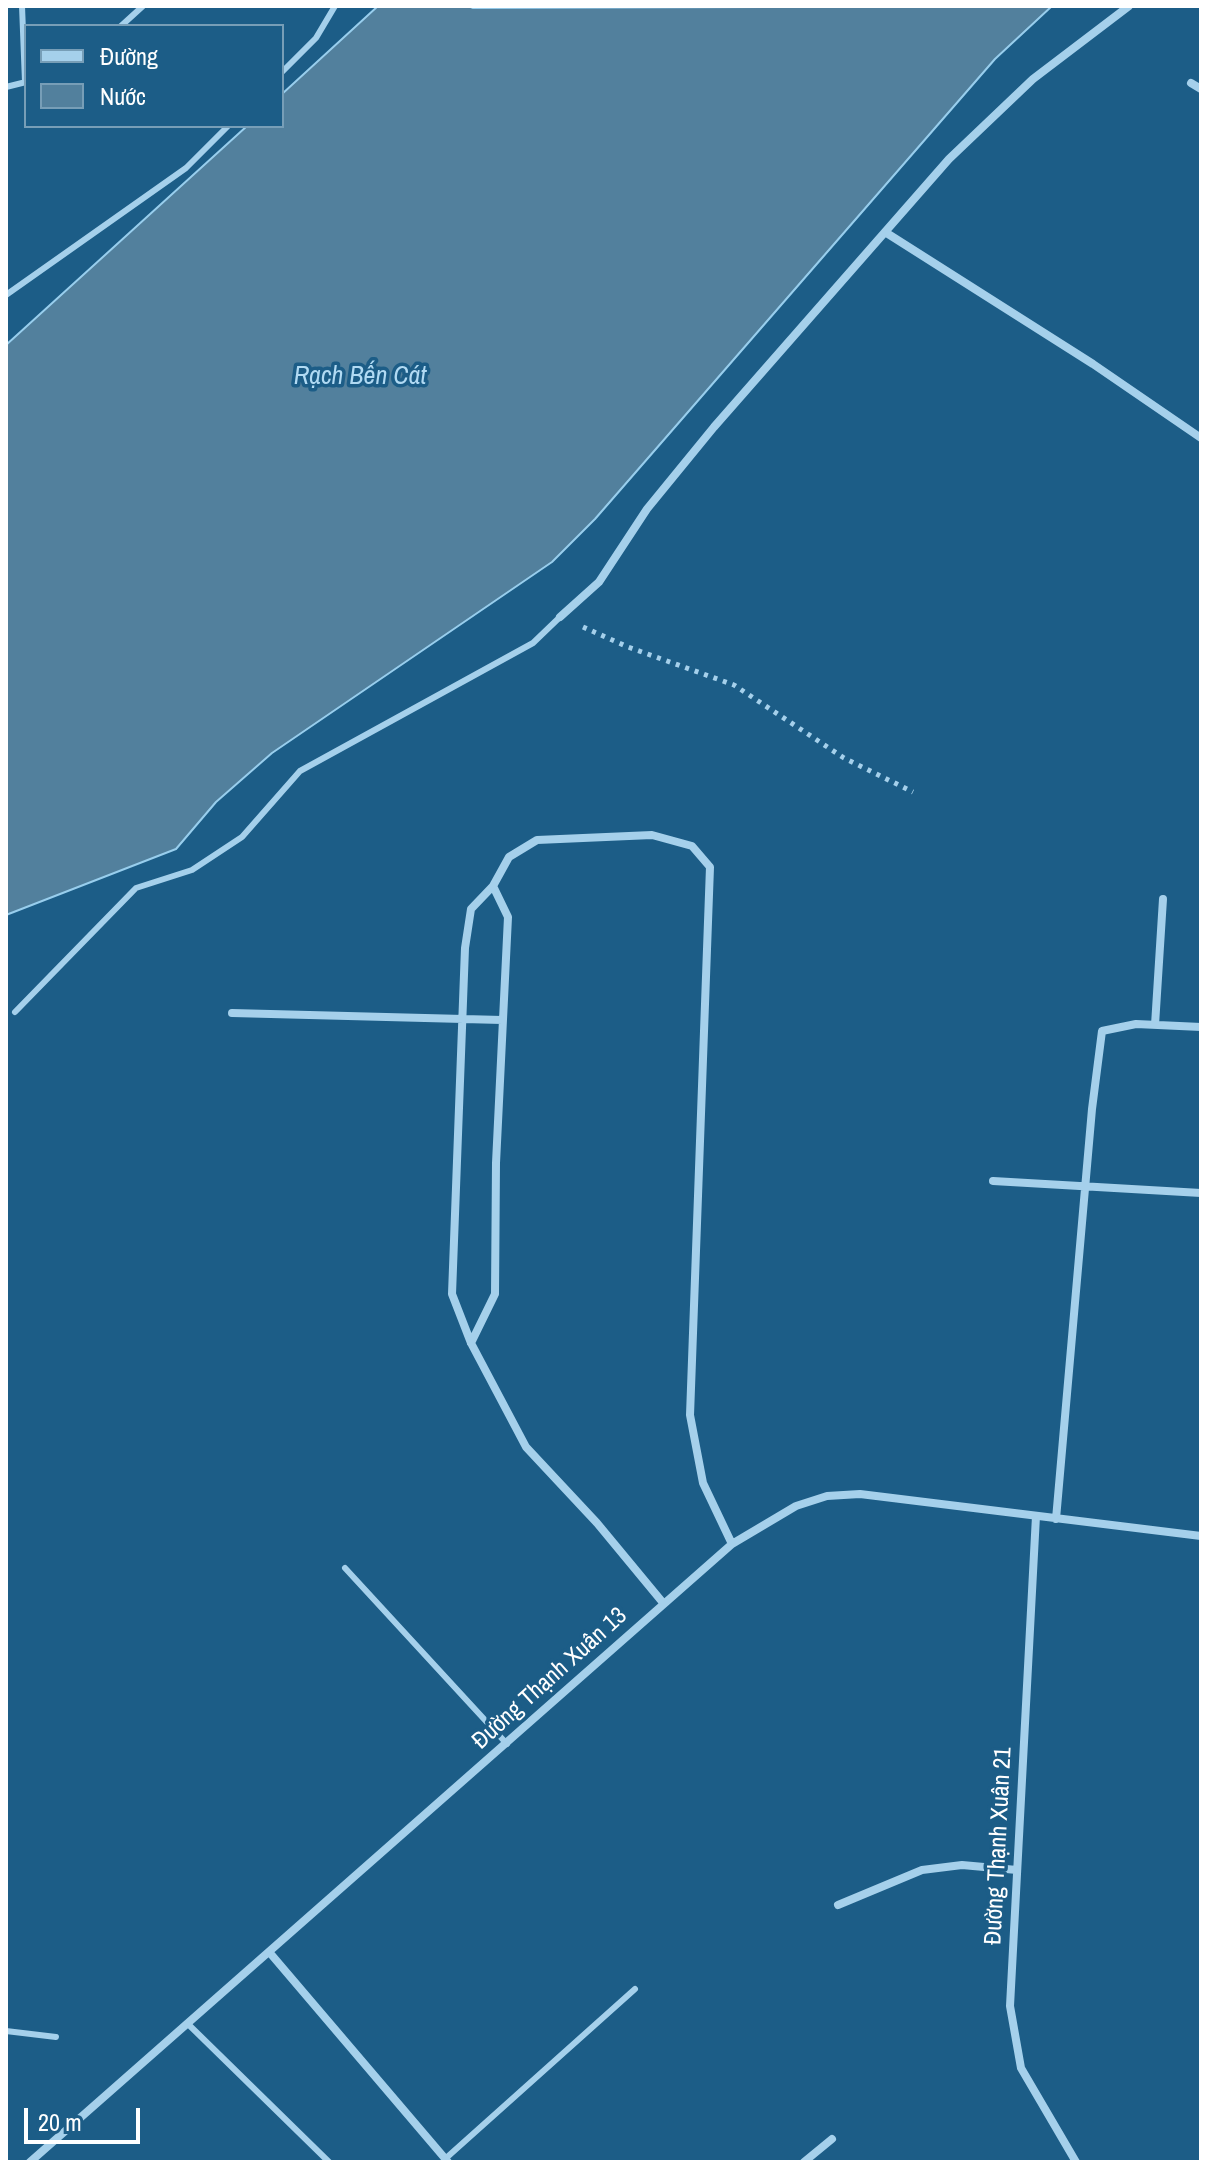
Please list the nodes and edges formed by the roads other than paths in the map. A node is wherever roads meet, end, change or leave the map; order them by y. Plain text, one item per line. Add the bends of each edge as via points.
1 (22, 6) edge
2 (143, 6) edge
3 (1129, 6) edge
4 (335, 7) edge
5 (123, 24) edge
6 (24, 57) edge
7 (284, 70) edge
8 (1191, 83) dead end
9 (1201, 89) edge
10 (226, 128) edge
11 (885, 232) junction
12 (6, 295) edge
13 (1201, 438) edge
14 (560, 617) joint
15 (493, 886) junction
16 (1163, 899) dead end
17 (15, 1012) dead end
18 (232, 1013) dead end
19 (463, 1019) junction
20 (502, 1020) junction
21 (1155, 1025) junction
22 (1201, 1027) edge
23 (993, 1181) dead end
24 (1086, 1187) junction
25 (1201, 1193) edge
26 (471, 1343) junction
27 (1036, 1516) junction
28 (1056, 1519) junction
29 (1201, 1536) edge
30 (732, 1544) junction
31 (345, 1568) dead end
32 (664, 1604) junction
33 (507, 1744) junction
34 (1017, 1870) junction
35 (838, 1905) dead end
36 (270, 1953) junction
37 (635, 1989) dead end
38 (189, 2025) junction
39 (6, 2031) edge
40 (56, 2037) dead end
41 (832, 2139) dead end
42 (446, 2160) edge
43 (30, 2162) edge
44 (329, 2162) edge
45 (804, 2162) edge
46 (1076, 2162) edge

1 - 6 lane
2 - 5 lane
3 - 11 street via 1033,79 949,159
4 - 7 lane via 316,38
8 - 9 street
10 - 12 lane via 186,168
11 - 13 street
11 - 14 street via 647,509 599,582
14 - 17 lane via 533,643 300,771 242,837 192,870 136,888
15 - 19 street via 471,909
15 - 20 street via 508,917
15 - 30 street via 509,857 537,840 562,837 652,835 692,846 710,867 690,1415 703,1483
16 - 21 street
18 - 19 street
19 - 20 street
19 - 26 street via 452,1294
20 - 26 street via 495,1294
21 - 22 street
21 - 24 street via 1102,1031
23 - 24 street
24 - 25 street
24 - 28 street
26 - 32 street via 526,1447
27 - 28 street, Đường Thạnh Xuân 13
27 - 30 street, Đường Thạnh Xuân 13 via 860,1494 827,1496 796,1506
27 - 34 street, Đường Thạnh Xuân 21
28 - 29 street, Đường Thạnh Xuân 13
30 - 32 street, Đường Thạnh Xuân 13
31 - 33 lane
32 - 33 street, Đường Thạnh Xuân 13
33 - 36 street, Đường Thạnh Xuân 13
34 - 35 street via 962,1865 922,1870
34 - 46 street, Đường Thạnh Xuân 21 via 1010,2006 1021,2068
36 - 38 street, Đường Thạnh Xuân 13
36 - 42 street
37 - 42 lane
38 - 43 street, Đường Thạnh Xuân 13
38 - 44 lane
39 - 40 lane
41 - 45 street

